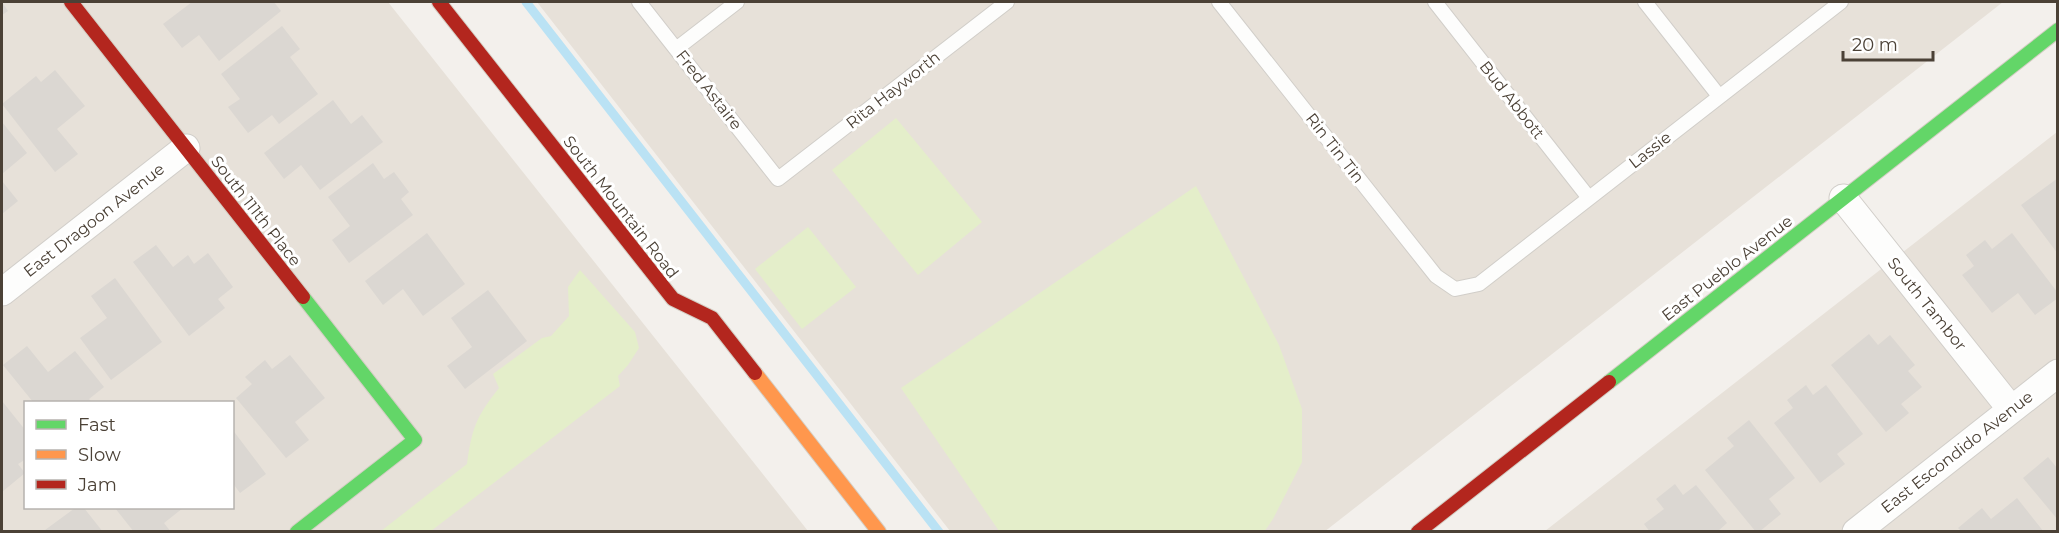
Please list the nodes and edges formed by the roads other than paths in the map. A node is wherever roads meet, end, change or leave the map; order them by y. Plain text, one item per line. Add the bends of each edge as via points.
1 (71, 2) edge
2 (439, 2) edge
3 (639, 2) edge
4 (737, 2) edge
5 (1007, 2) edge
6 (1219, 2) edge
7 (1434, 2) edge
8 (1645, 2) edge
9 (1840, 2) edge
10 (2058, 30) edge
11 (676, 49) junction
12 (1719, 96) junction
13 (186, 148) junction
14 (778, 179) joint
15 (1589, 198) junction
16 (1843, 198) junction
17 (1455, 289) joint
18 (2, 292) edge
19 (2058, 373) edge
20 (2011, 409) junction
21 (297, 531) edge
22 (879, 531) edge
23 (1418, 531) edge
24 (1856, 531) edge

1 - 13 street, South 111th Place
2 - 22 street, South Mountain Road via 673,299 712,318
3 - 11 lane, Fred Astaire
4 - 11 lane
5 - 14 lane, Rita Hayworth
6 - 17 lane, Rin Tin Tin via 1436,276
7 - 15 lane, Bud Abbott
8 - 12 lane
9 - 12 lane, Lassie
10 - 16 street, East Pueblo Avenue
11 - 14 lane, Fred Astaire
12 - 15 lane, Lassie
13 - 18 street, East Dragoon Avenue
13 - 21 street, South 111th Place via 415,440
15 - 17 lane, Lassie via 1479,284
16 - 20 street, South Tambor
16 - 23 street, East Pueblo Avenue
19 - 20 street, East Escondido Avenue
20 - 24 street, East Escondido Avenue

